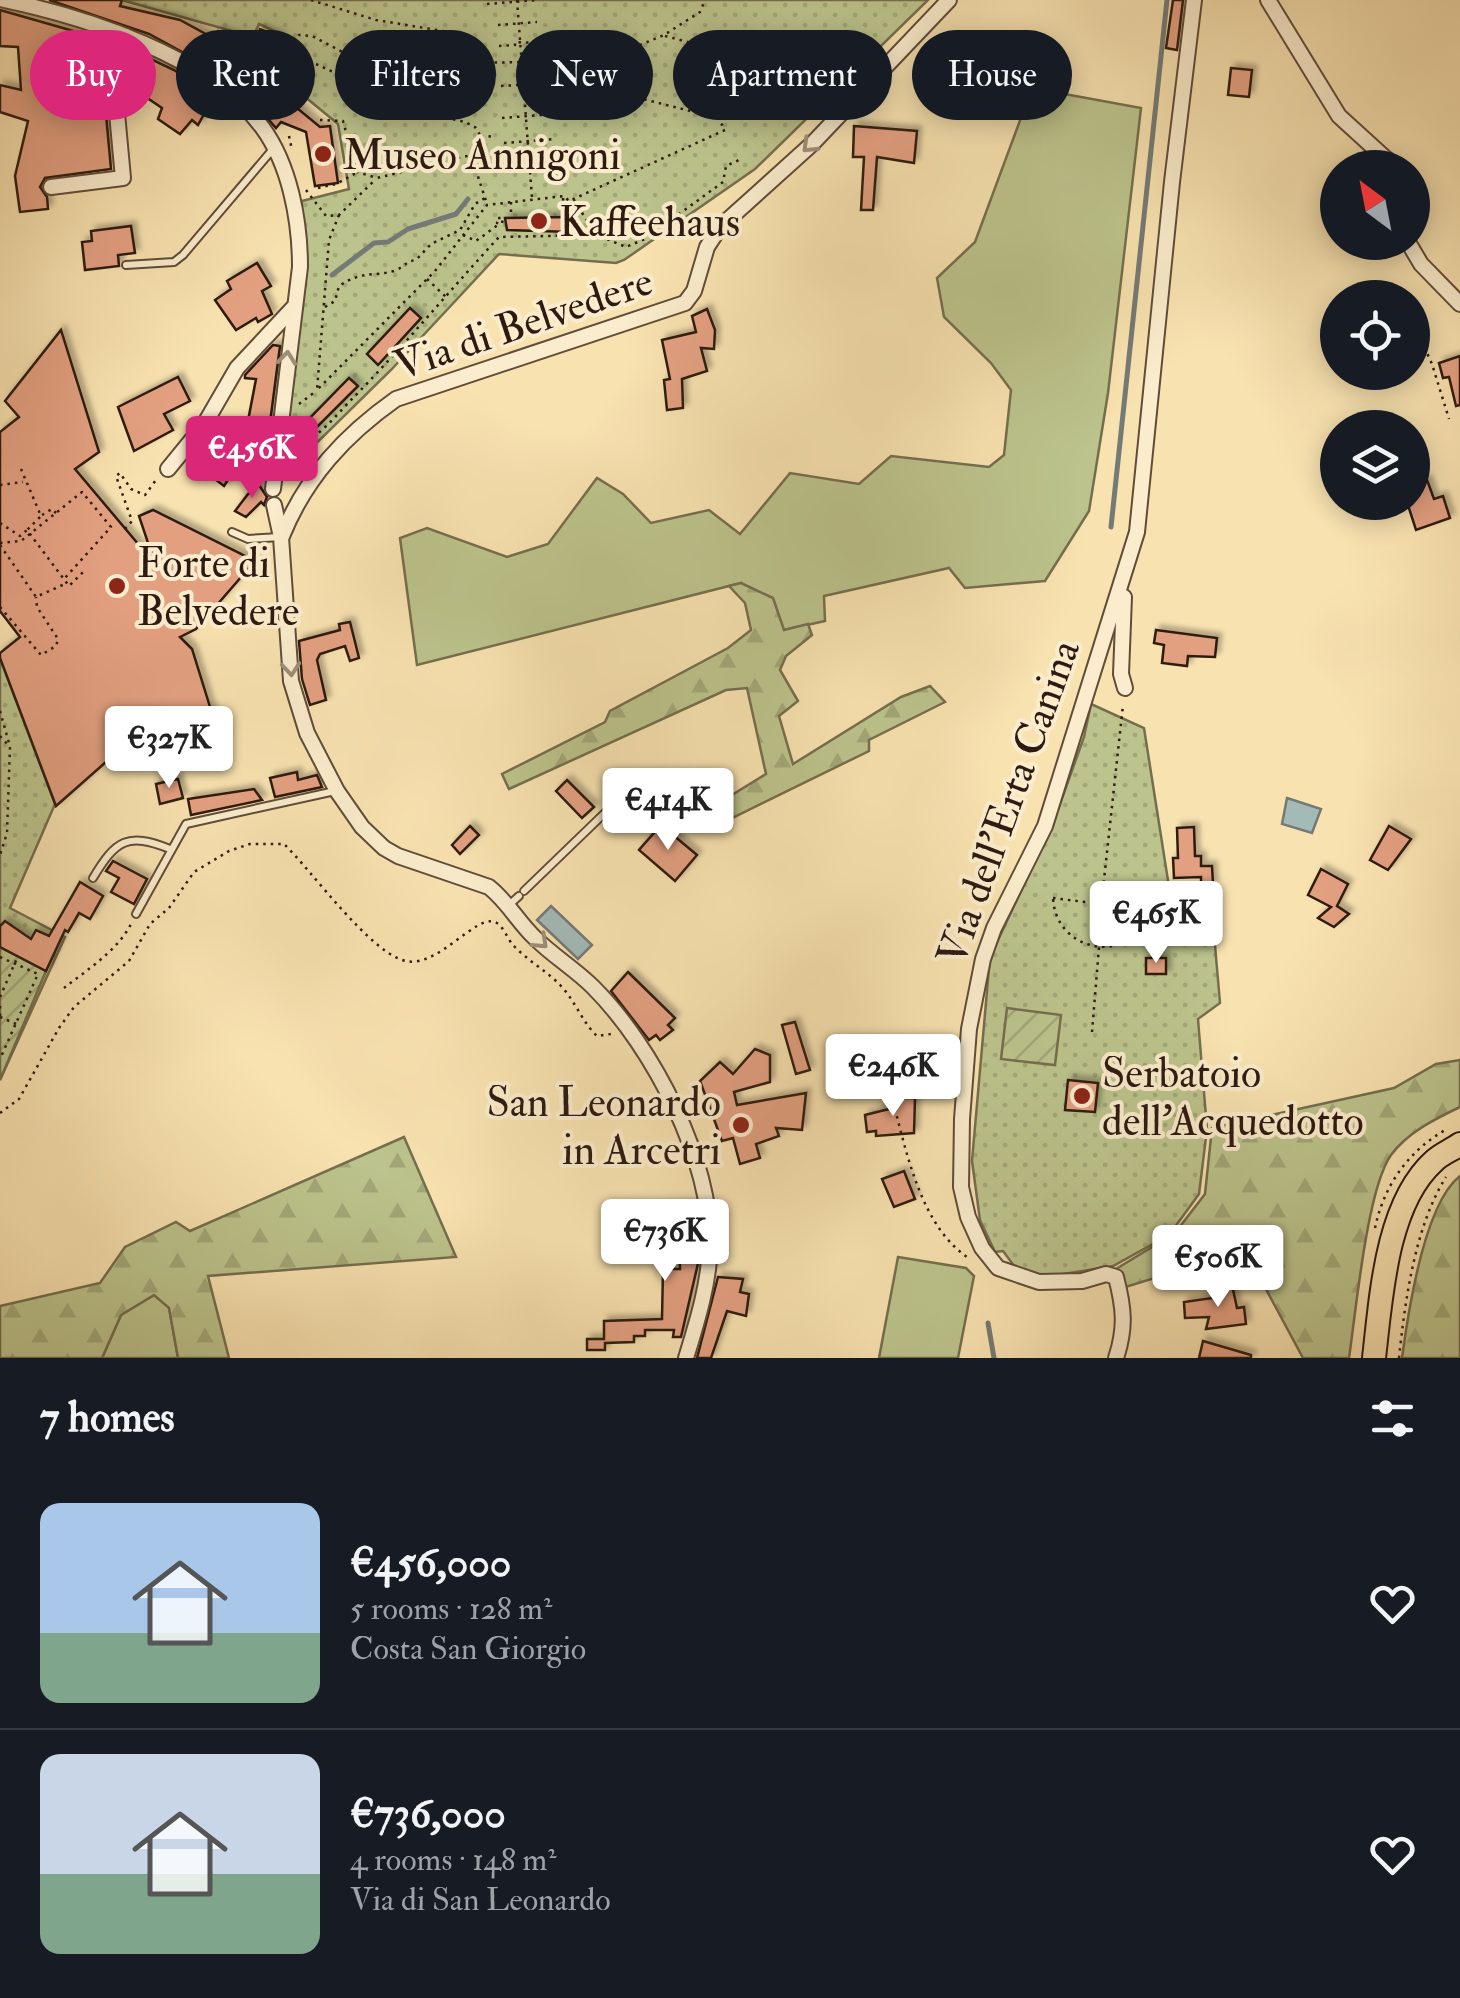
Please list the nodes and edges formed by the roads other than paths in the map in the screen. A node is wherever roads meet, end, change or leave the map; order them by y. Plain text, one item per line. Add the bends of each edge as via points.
1 (4, 0) edge
2 (949, 0) edge
3 (1194, 0) edge
4 (1268, 0) edge
5 (109, 30) edge
6 (156, 51) edge
7 (118, 120) edge
8 (274, 148) junction
9 (1376, 150) edge
10 (51, 187) dead end
11 (1418, 260) edge
12 (126, 265) dead end
13 (1458, 301) edge
14 (293, 308) junction
15 (168, 469) dead end
16 (232, 532) dead end
17 (281, 537) junction
18 (1125, 576) junction
19 (1125, 688) road end
20 (336, 790) junction
21 (612, 806) dead end
22 (170, 848) junction
23 (93, 878) dead end
24 (517, 897) junction
25 (136, 914) road end
26 (1460, 1144) edge
27 (686, 1358) edge
28 (1116, 1358) edge
29 (1374, 1358) edge

1 - 5 street
2 -> 17 street, Via di Belvedere via 845,111 720,227 685,303 396,398 325,462
3 - 18 street, Via dell'Erta Canina via 1138,532
4 - 9 street via 1339,116
6 - 8 street via 238,100
7 - 10 street via 126,178
8 - 12 lane via 184,255 174,262
8 - 14 street via 300,235
11 - 13 street
14 - 15 street via 238,368
17 -> 14 street via 274,497
16 - 17 lane
17 -> 20 street via 291,681
18 - 19 street, Via dell'Erta Canina
18 - 28 street, Via dell'Erta Canina via 1045,826 988,944 968,1029 961,1186 968,1217 991,1261 1012,1275 1039,1282 1116,1278 1125,1310
20 - 22 lane via 186,824
20 - 24 street via 384,848
21 - 24 lane
22 - 23 lane via 146,839 126,841 109,852
22 - 25 lane
24 -> 27 street via 533,937 592,985 625,1025 663,1087 698,1165 710,1248
26 - 29 main road via 1434,1161 1411,1190 1394,1233

